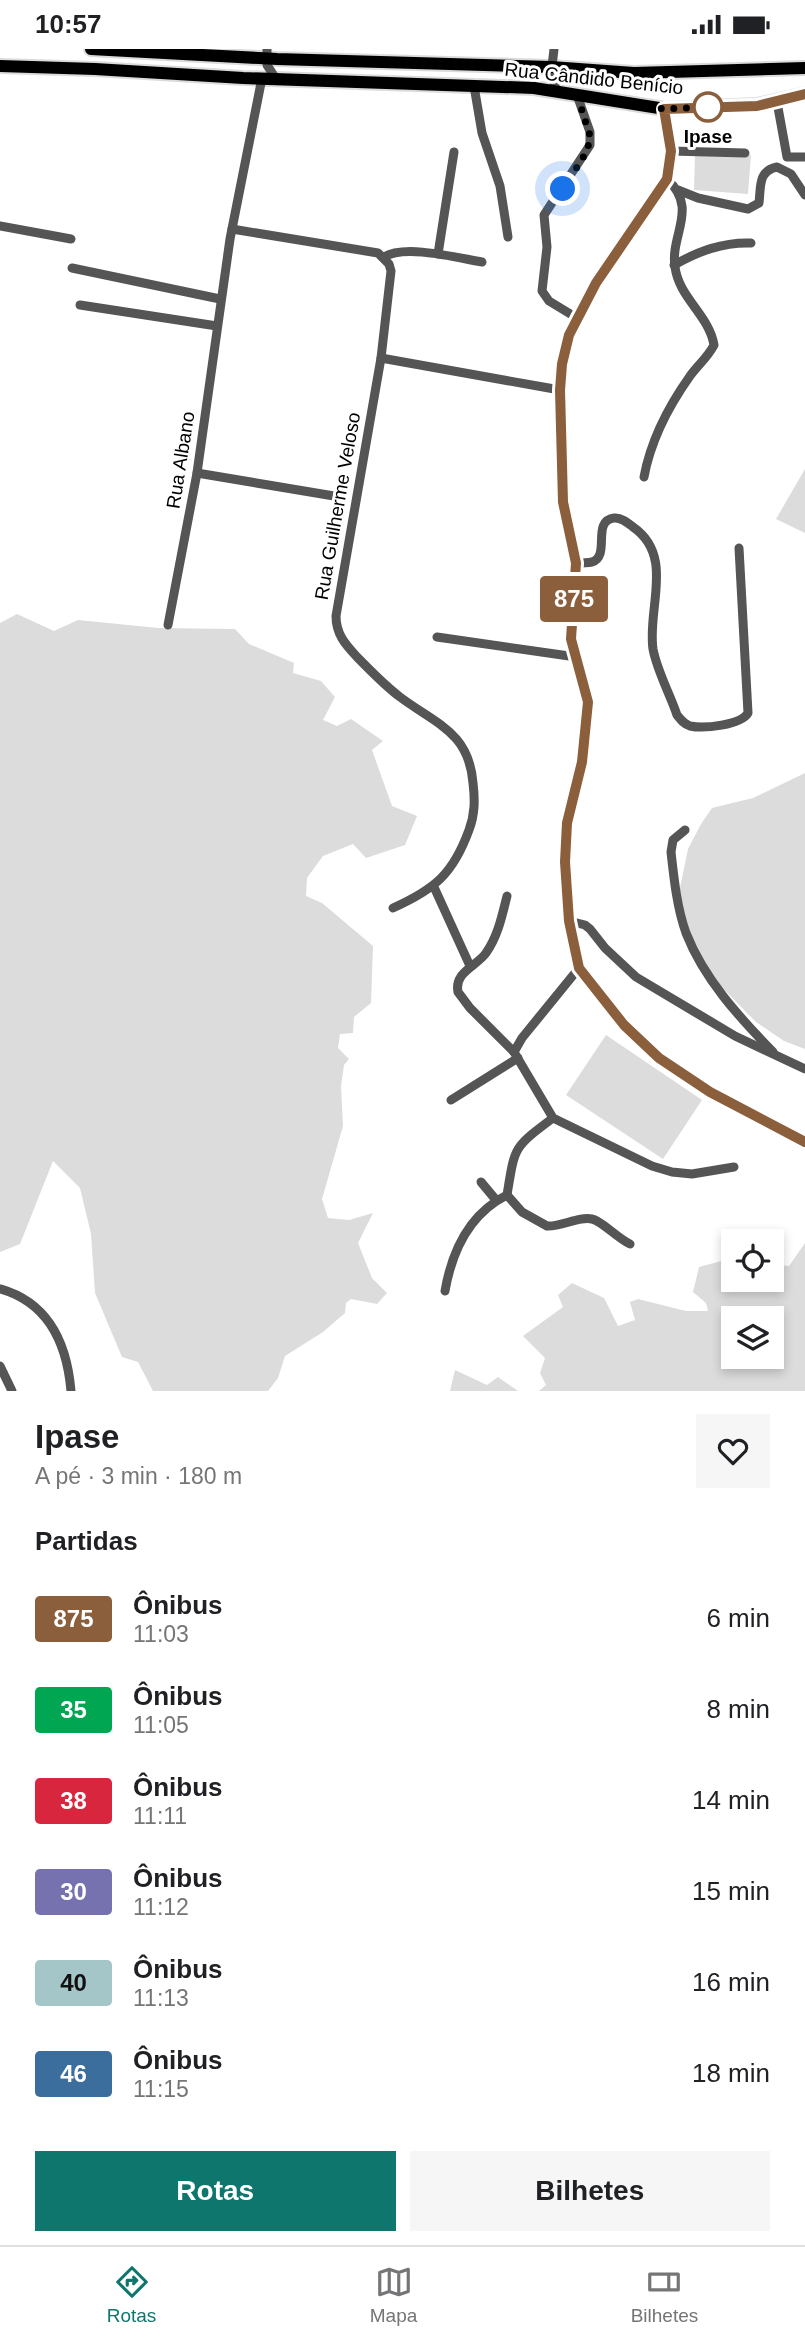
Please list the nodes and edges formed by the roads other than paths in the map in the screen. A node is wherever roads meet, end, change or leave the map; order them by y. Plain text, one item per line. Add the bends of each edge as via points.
1 (91, 49) edge
2 (554, 49) edge
3 (266, 53) edge
4 (0, 66) edge
5 (551, 67) junction
6 (805, 68) edge
7 (262, 78) junction
8 (276, 79) junction
9 (474, 86) junction
10 (557, 91) junction
11 (805, 94) edge
12 (577, 95) junction
13 (777, 102) junction
14 (664, 109) junction
15 (671, 151) junction
16 (454, 152) dead end
17 (745, 153) dead end
18 (805, 157) edge
19 (667, 179) junction
20 (678, 190) junction
21 (805, 195) edge
22 (0, 226) edge
23 (232, 229) junction
24 (508, 237) dead end
25 (71, 239) dead end
26 (751, 243) dead end
27 (438, 254) junction
28 (384, 257) junction
29 (482, 262) dead end
30 (674, 265) junction
31 (72, 268) dead end
32 (220, 299) junction
33 (80, 305) dead end
34 (577, 318) junction
35 (217, 326) junction
36 (381, 358) junction
37 (560, 390) junction
38 (197, 473) junction
39 (644, 477) dead end
40 (334, 496) dead end
41 (739, 548) dead end
42 (576, 563) junction
43 (168, 625) dead end
44 (437, 637) dead end
45 (576, 657) junction
46 (685, 830) dead end
47 (435, 887) junction
48 (507, 896) dead end
49 (393, 908) dead end
50 (569, 921) junction
51 (470, 966) junction
52 (579, 968) junction
53 (516, 1055) junction
54 (779, 1058) junction
55 (805, 1069) edge
56 (450, 1100) dead end
57 (553, 1118) junction
58 (805, 1142) edge
59 (734, 1167) dead end
60 (481, 1182) dead end
61 (507, 1195) junction
62 (496, 1200) junction
63 (630, 1244) dead end
64 (1, 1289) edge
65 (445, 1291) dead end
66 (0, 1366) edge
67 (12, 1391) edge
68 (71, 1391) edge

1 - 3 main road, Rua Cândido Benício
2 - 5 street
3 - 5 main road, Rua Cândido Benício
3 - 8 street via 268,68
4 - 7 main road, Rua Cândido Benício
5 - 6 main road, Rua Cândido Benício via 634,73
5 - 10 street
7 - 8 main road, Rua Cândido Benício
7 - 23 street, Rua Albano
8 - 9 main road, Rua Cândido Benício
9 - 10 main road, Rua Cândido Benício
9 - 24 street
10 - 12 main road, Rua Cândido Benício
11 - 13 main road, Rua Cândido Benício
12 - 14 main road, Rua Cândido Benício
12 - 34 street via 590,145 544,215 547,261 541,283 549,301
13 - 14 main road, Rua Cândido Benício
13 - 18 street via 787,157
14 - 15 street
15 - 17 street
15 - 19 street
16 - 27 street
19 - 20 street
19 - 34 street via 610,260
20 - 21 street via 748,209 759,202 762,176 777,167 790,174
20 - 30 street via 682,215
22 - 25 street
23 - 28 street
23 - 32 street, Rua Albano
26 - 30 street via 732,242
27 - 28 street via 395,252
27 - 29 street
28 - 36 street, Rua Guilherme Veloso via 391,271
30 - 39 street via 679,283 705,320 715,345 664,418 653,439
31 - 32 street
32 - 35 street, Rua Albano
33 - 35 street
34 - 37 street via 562,364
35 - 38 street, Rua Albano
36 - 37 street
36 - 47 street, Rua Guilherme Veloso via 336,626 351,650 381,681 442,725 466,750 473,774 475,814 465,842
37 - 42 street via 563,502
38 - 40 street
38 - 43 street, Rua Albano
41 - 42 street via 748,713 727,724 690,726 677,715 653,651 657,560 638,531 622,520 606,522 598,558
42 - 45 street via 570,625
44 - 45 street
45 - 50 street via 588,702 582,762 567,823
46 - 54 street via 673,840 671,852 685,931 704,969
47 - 49 street, Rua Guilherme Veloso
47 - 51 street
48 - 51 street via 497,935 485,955
50 - 52 street
50 - 54 street via 590,929 636,977
51 - 53 street via 459,980 458,992
52 - 53 street via 522,1038
52 - 58 street via 624,1025 659,1058 710,1092
53 - 56 street
53 - 57 street
54 - 55 street
57 - 59 street via 672,1172 692,1174
57 - 61 street via 519,1145
60 - 62 street
61 - 62 street
61 - 63 street via 522,1212 547,1226 589,1218
62 - 65 street via 456,1247
64 - 68 street via 31,1302 50,1321 68,1360
66 - 67 street

